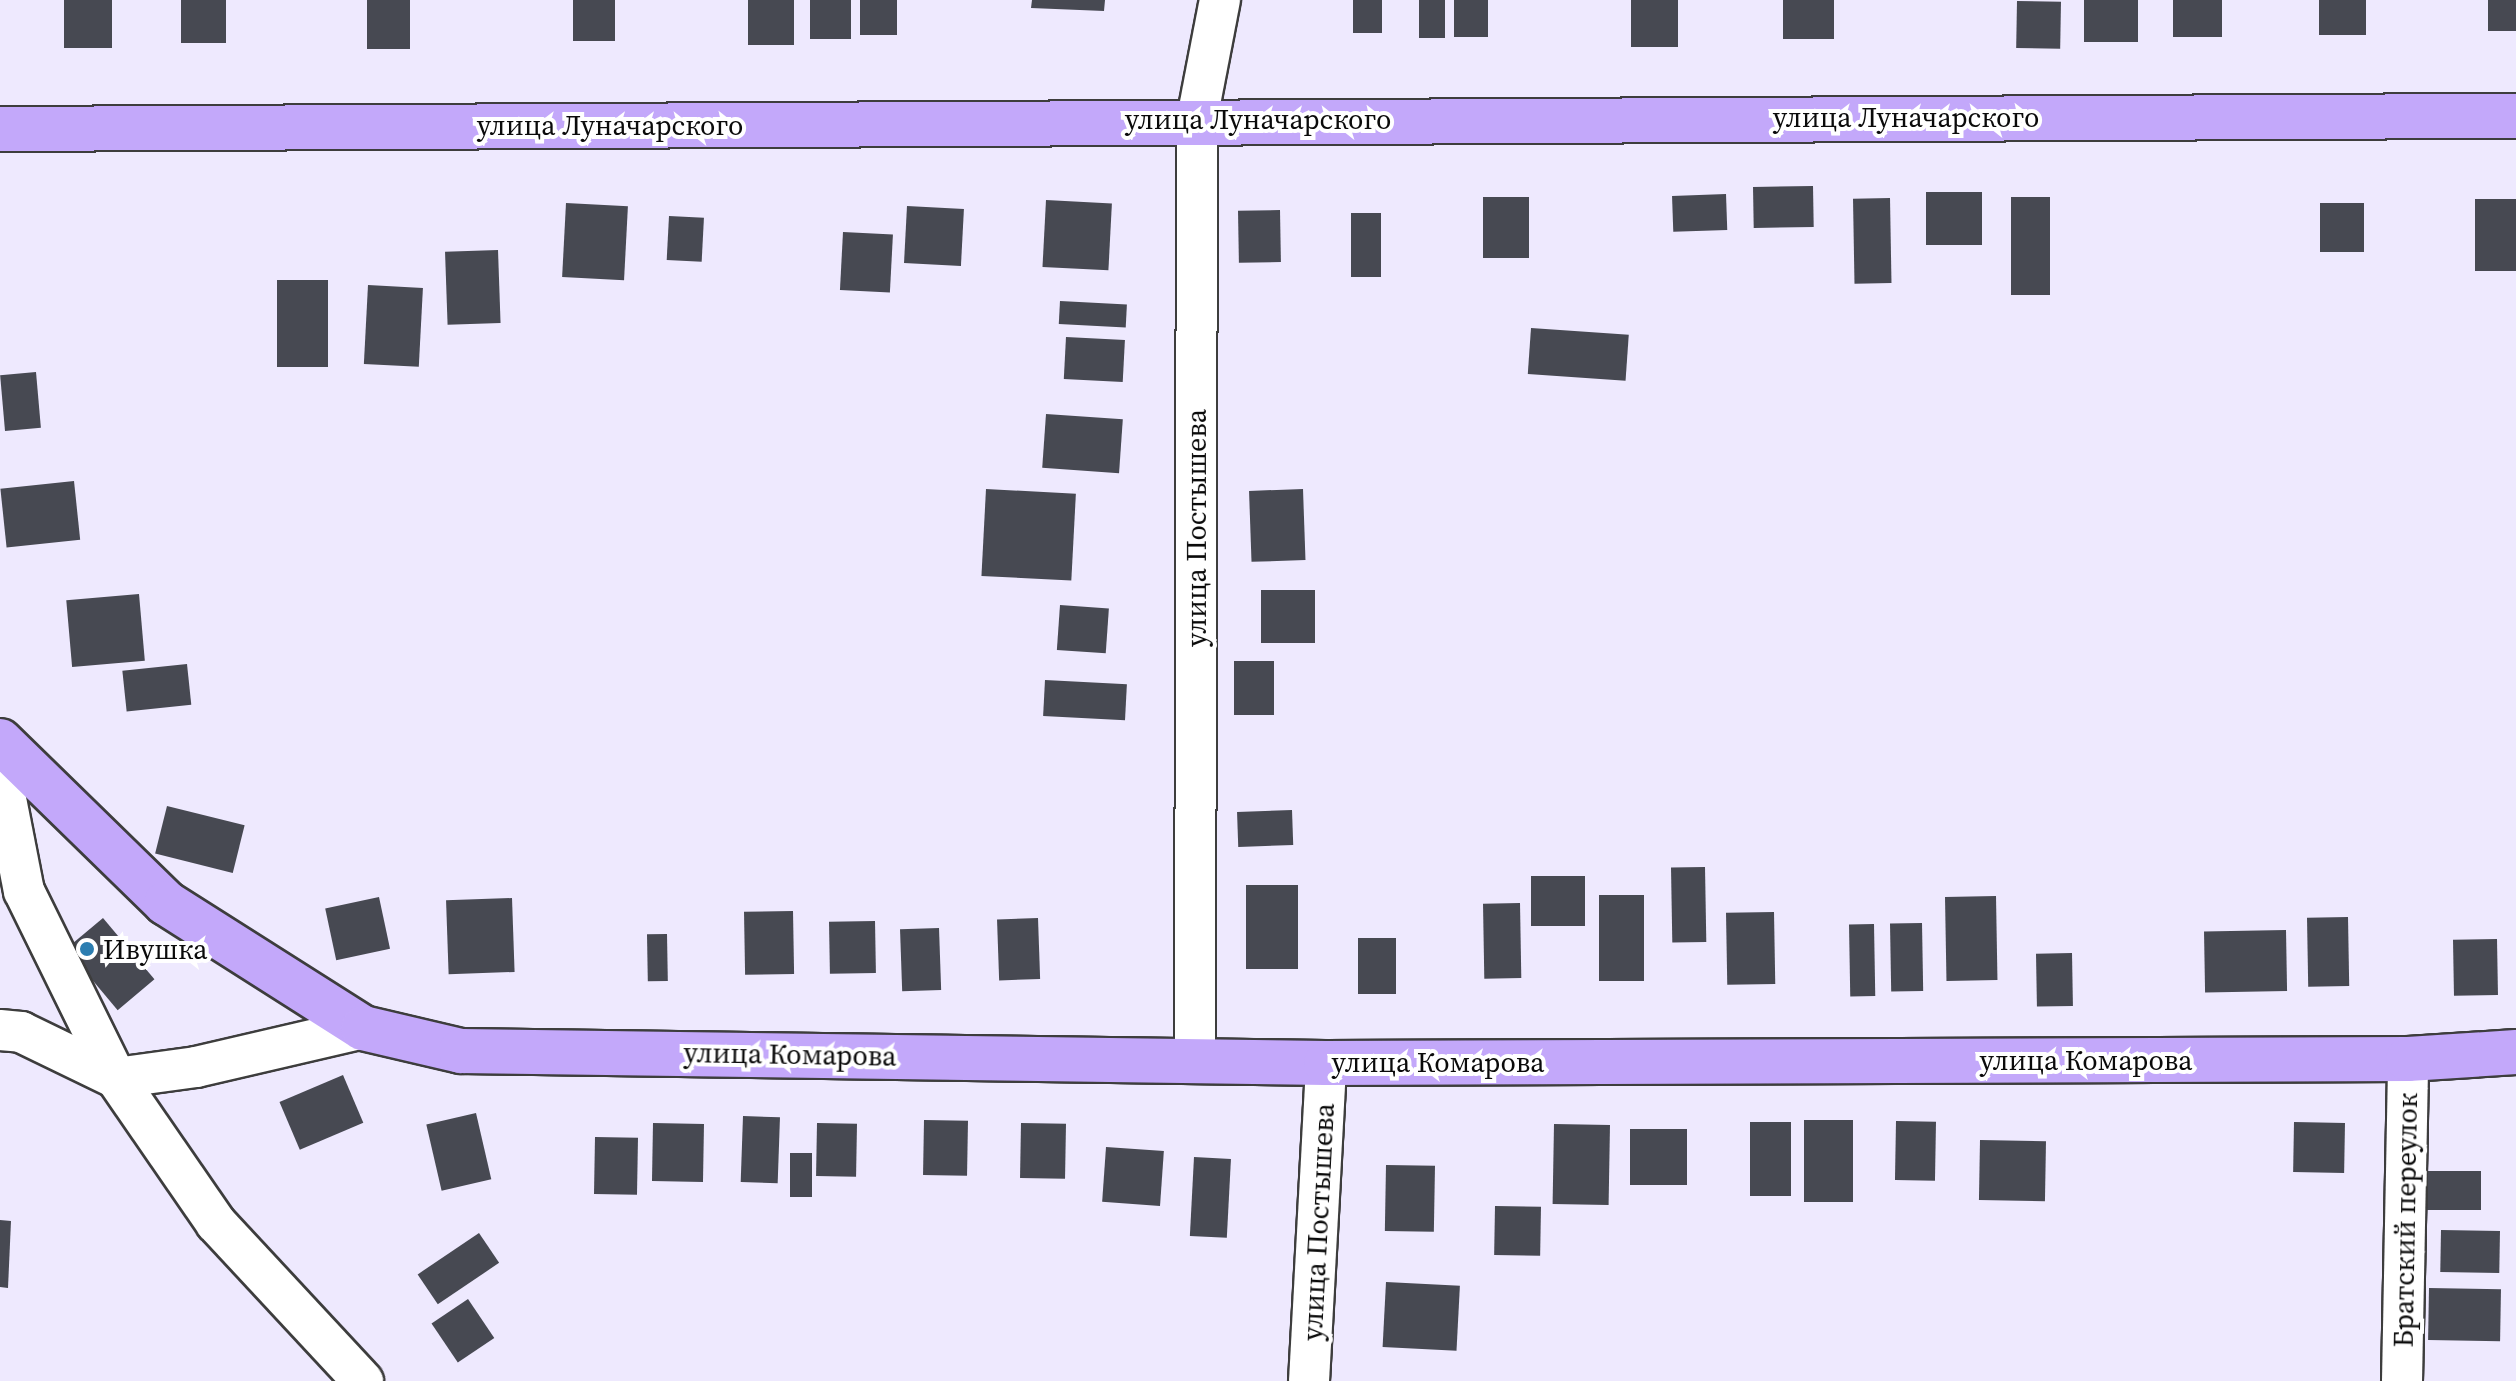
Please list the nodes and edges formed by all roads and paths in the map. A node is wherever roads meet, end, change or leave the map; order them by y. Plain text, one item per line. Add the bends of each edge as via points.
1 (1220, 0) edge
2 (2516, 116) edge
3 (1197, 119) junction
4 (0, 129) edge
5 (0, 741) edge
6 (0, 768) edge
7 (363, 1028) junction
8 (0, 1030) edge
9 (2516, 1052) edge
10 (1195, 1059) junction
11 (2408, 1059) junction
12 (1326, 1063) junction
13 (116, 1078) junction
14 (363, 1381) edge
15 (1309, 1381) edge
16 (2402, 1381) edge

1 - 3 street, улица Постышева
2 - 3 street, улица Луначарского
3 - 4 street, улица Луначарского
3 - 10 street, улица Постышева
5 - 7 street, улица Комарова via 166,903
6 - 13 street via 24,891
7 - 10 street, улица Комарова via 461,1051
7 - 13 street, улица Комарова via 196,1067
8 - 13 street via 21,1032
9 - 11 street, улица Комарова
10 - 12 street, улица Комарова
11 - 12 street, улица Комарова
11 - 16 street, Братский переулок
12 - 15 street, улица Постышева
13 - 14 street via 216,1223

